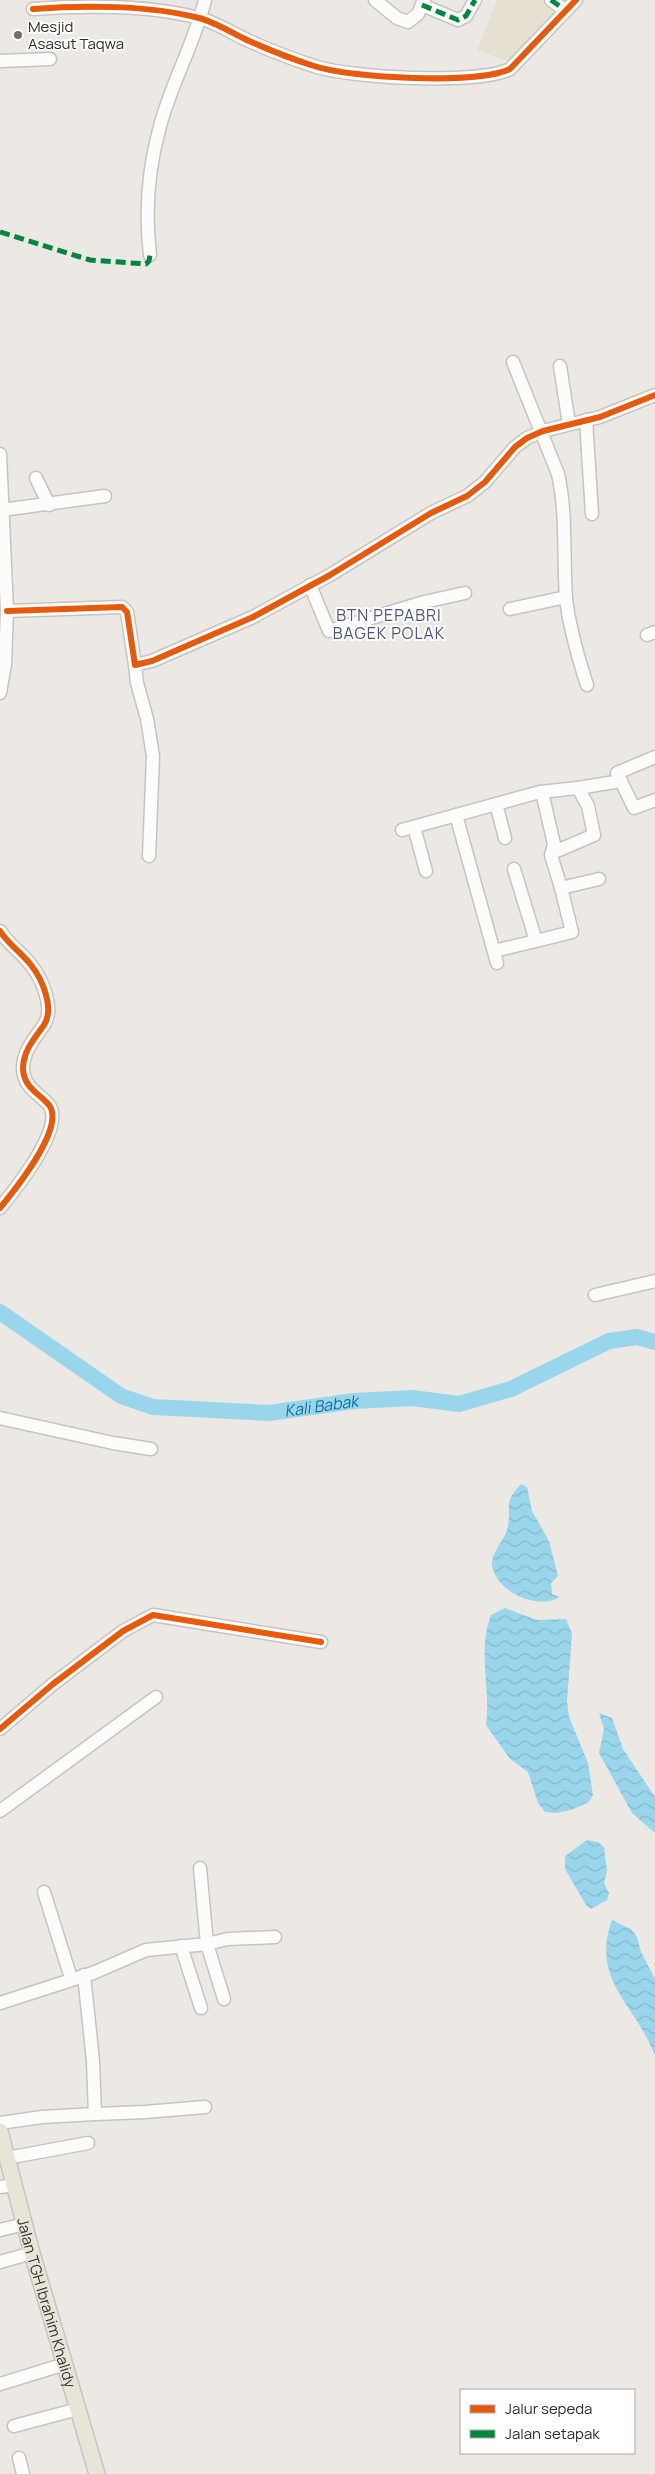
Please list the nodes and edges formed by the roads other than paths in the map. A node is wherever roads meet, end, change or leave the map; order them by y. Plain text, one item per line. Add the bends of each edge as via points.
1 (205, 0) edge
2 (375, 0) edge
3 (475, 0) edge
4 (550, 0) edge
5 (576, 0) edge
6 (423, 2) edge
7 (33, 10) dead end
8 (565, 10) junction
9 (201, 18) junction
10 (50, 59) dead end
11 (0, 60) edge
12 (150, 255) dead end
13 (513, 362) dead end
14 (560, 366) dead end
15 (655, 395) edge
16 (586, 420) junction
17 (569, 424) junction
18 (543, 431) junction
19 (0, 454) edge
20 (36, 478) dead end
21 (104, 496) dead end
22 (49, 505) junction
23 (2, 510) junction
24 (592, 514) dead end
25 (3, 584) edge
26 (310, 586) junction
27 (465, 593) dead end
28 (566, 597) junction
29 (510, 609) dead end
30 (7, 611) junction
31 (135, 665) junction
32 (587, 684) dead end
33 (0, 693) edge
34 (655, 757) edge
35 (621, 781) junction
36 (578, 788) junction
37 (542, 792) junction
38 (655, 800) edge
39 (496, 804) junction
40 (456, 815) junction
41 (505, 838) dead end
42 (552, 853) junction
43 (150, 856) dead end
44 (514, 869) dead end
45 (426, 871) dead end
46 (599, 878) dead end
47 (561, 888) junction
48 (0, 931) edge
49 (536, 942) junction
50 (0, 1208) edge
51 (655, 1281) edge
52 (595, 1295) dead end
53 (0, 1418) edge
54 (151, 1448) dead end
55 (321, 1642) dead end
56 (156, 1697) dead end
57 (0, 1729) edge
58 (0, 1811) edge
59 (200, 1868) dead end
60 (44, 1892) dead end
61 (274, 1937) dead end
62 (208, 1944) junction
63 (181, 1946) junction
64 (78, 1977) junction
65 (224, 1999) dead end
66 (0, 2003) edge
67 (201, 2008) dead end
68 (205, 2107) dead end
69 (95, 2114) junction
70 (0, 2123) edge
71 (0, 2131) edge
72 (88, 2143) dead end
73 (7, 2158) junction
74 (7, 2186) edge
75 (25, 2224) junction
76 (0, 2230) edge
77 (32, 2253) junction
78 (0, 2262) edge
79 (65, 2364) junction
80 (0, 2384) edge
81 (78, 2409) junction
82 (14, 2426) dead end
83 (19, 2458) dead end
84 (23, 2474) edge
85 (97, 2474) edge

1 - 9 street
2 - 6 street via 397,18 408,22 415,18
3 - 6 street via 466,16 458,20
4 - 8 street
5 - 8 street
7 - 9 street via 106,8
8 - 9 street via 510,69 428,79 325,70 254,43
9 - 12 street via 159,129 151,165 148,201
10 - 11 street
13 - 18 street
14 - 17 street
15 - 16 street
16 - 17 street
16 - 24 street
17 - 18 street
18 - 26 street via 520,444 476,490 431,513
18 - 28 street via 560,484
19 - 23 street
20 - 22 street
21 - 22 street
22 - 23 street
23 - 25 street
25 - 30 street
26 - 27 street via 330,631
26 - 31 street via 203,641
28 - 29 street
28 - 32 street
30 - 31 street via 122,607 127,612
30 - 33 street via 5,664
31 - 43 street via 153,756
34 - 35 street via 617,773
35 - 36 street
35 - 38 street via 634,808
36 - 37 street
36 - 42 street via 588,806 594,835
37 - 39 street
37 - 42 street via 554,844
39 - 40 street
39 - 41 street
40 - 45 street via 408,829
40 - 49 street via 496,957
42 - 47 street
44 - 49 street
46 - 47 street
47 - 49 street via 572,932
48 - 50 street via 32,966 47,1002 49,1014 26,1052 23,1067 27,1084 49,1105 52,1116 40,1155
51 - 52 street
53 - 54 street via 113,1444
55 - 57 street via 153,1615 116,1637
56 - 58 street
59 - 62 street
60 - 64 street
61 - 62 street via 237,1938
62 - 63 street
62 - 65 street
63 - 64 street via 146,1950
63 - 67 street
64 - 66 street
64 - 69 street via 93,2061
68 - 69 street
69 - 70 street via 42,2116
71 - 73 main road, Jalan TGH Ibrahim Khalidy
72 - 73 street
73 - 74 main road, Jalan TGH Ibrahim Khalidy
74 - 75 main road, Jalan TGH Ibrahim Khalidy
75 - 76 street
75 - 77 main road, Jalan TGH Ibrahim Khalidy
77 - 78 street
77 - 79 main road, Jalan TGH Ibrahim Khalidy
79 - 80 street
79 - 81 main road, Jalan TGH Ibrahim Khalidy
81 - 82 street
81 - 85 main road, Jalan TGH Ibrahim Khalidy
83 - 84 street

